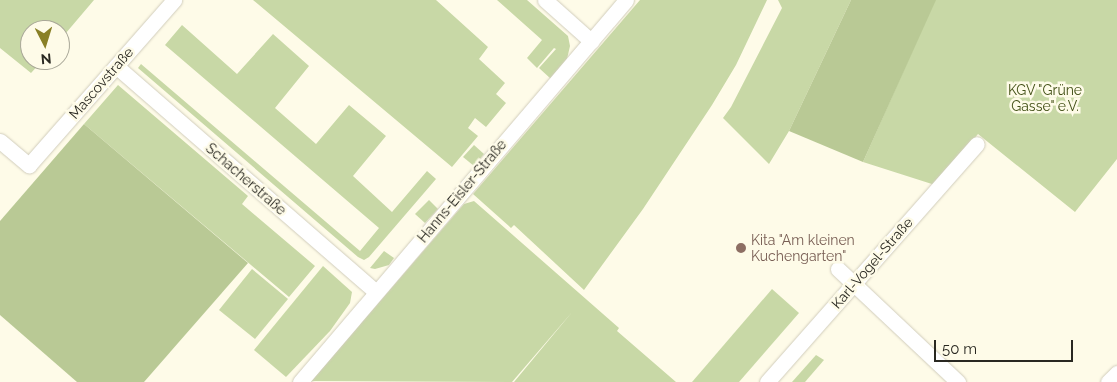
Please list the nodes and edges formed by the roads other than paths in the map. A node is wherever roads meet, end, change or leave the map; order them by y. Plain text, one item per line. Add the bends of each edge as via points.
1 (174, 0) edge
2 (545, 0) edge
3 (626, 0) edge
4 (591, 41) junction
5 (116, 66) junction
6 (0, 140) edge
7 (977, 144) dead end
8 (838, 269) dead end
9 (853, 284) junction
10 (376, 292) junction
11 (1117, 373) edge
12 (300, 382) edge
13 (767, 382) edge
14 (958, 382) edge
15 (1108, 382) edge

1 - 5 street, Mascovstraße
2 - 4 street
3 - 4 street, Hanns-Eisler-Straße
4 - 10 street, Hanns-Eisler-Straße
5 - 6 street, Mascovstraße via 29,165
5 - 10 street, Schacherstraße
7 - 9 street, Karl-Vogel-Straße
8 - 9 street
9 - 13 street, Karl-Vogel-Straße
9 - 14 street
10 - 12 street, Hanns-Eisler-Straße
11 - 15 street

